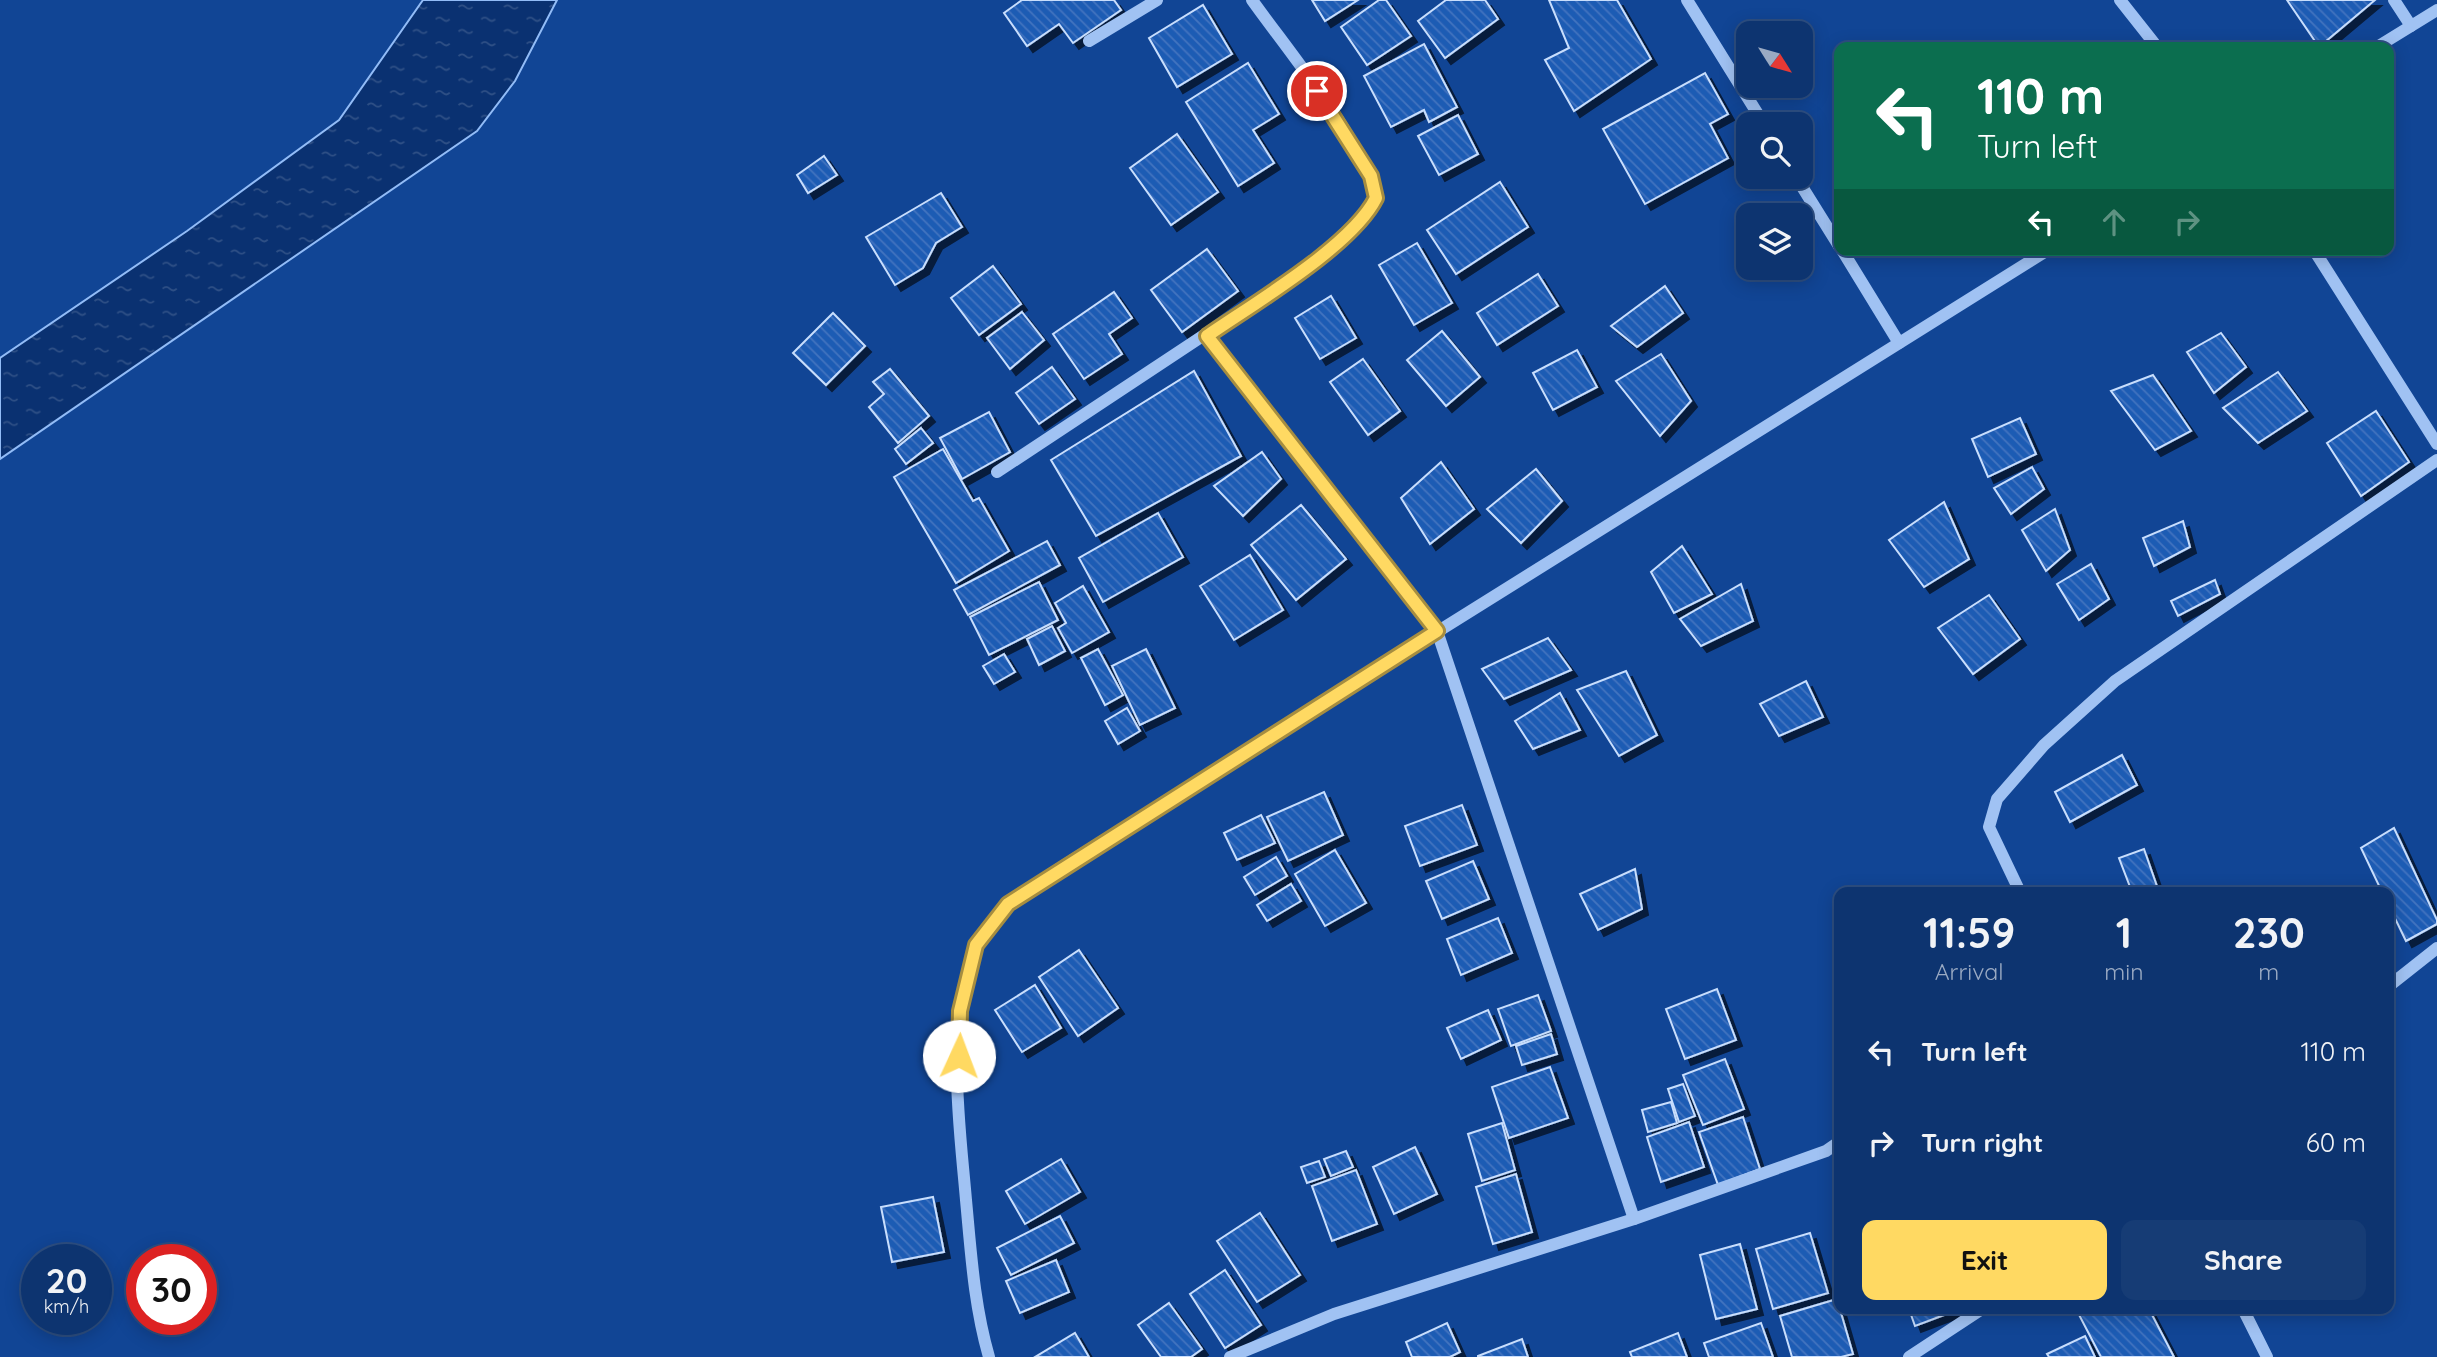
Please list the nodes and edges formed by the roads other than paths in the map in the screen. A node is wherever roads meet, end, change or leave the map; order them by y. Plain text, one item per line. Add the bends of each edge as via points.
1 (1157, 0) edge
2 (1252, 0) edge
3 (1687, 0) edge
4 (2120, 0) edge
5 (2394, 0) edge
6 (2437, 10) edge
7 (2411, 26) junction
8 (1089, 41) dead end
9 (2153, 42) edge
10 (2385, 42) edge
11 (1757, 112) edge
12 (1803, 189) edge
13 (1834, 238) edge
14 (1845, 256) edge
15 (2038, 256) edge
16 (2318, 256) edge
17 (1207, 336) junction
18 (1899, 343) junction
19 (2437, 444) edge
20 (2437, 460) edge
21 (997, 472) dead end
22 (1437, 631) junction
23 (2018, 887) edge
24 (2437, 948) edge
25 (2394, 982) edge
26 (1834, 1145) edge
27 (1634, 1219) junction
28 (1974, 1314) edge
29 (2246, 1314) edge
30 (989, 1357) edge
31 (1230, 1357) edge
32 (1909, 1357) edge
33 (2267, 1357) edge

1 - 8 street
2 - 17 street via 1333,114 1371,176 1376,198 1369,211 1310,265
3 - 11 street
4 - 9 street
5 - 7 street
6 - 7 street
7 - 10 street
12 - 13 street
14 - 18 street
15 - 18 street
16 - 19 street
17 - 21 street
17 - 22 street
18 - 22 street
20 - 23 street via 2115,681 2044,745 1997,799 1989,827
22 - 27 street
22 - 30 street via 1008,904 976,945 960,1011 957,1100 976,1315
24 - 25 street
26 - 27 street
27 - 31 street via 1334,1314
28 - 32 street
29 - 33 street

